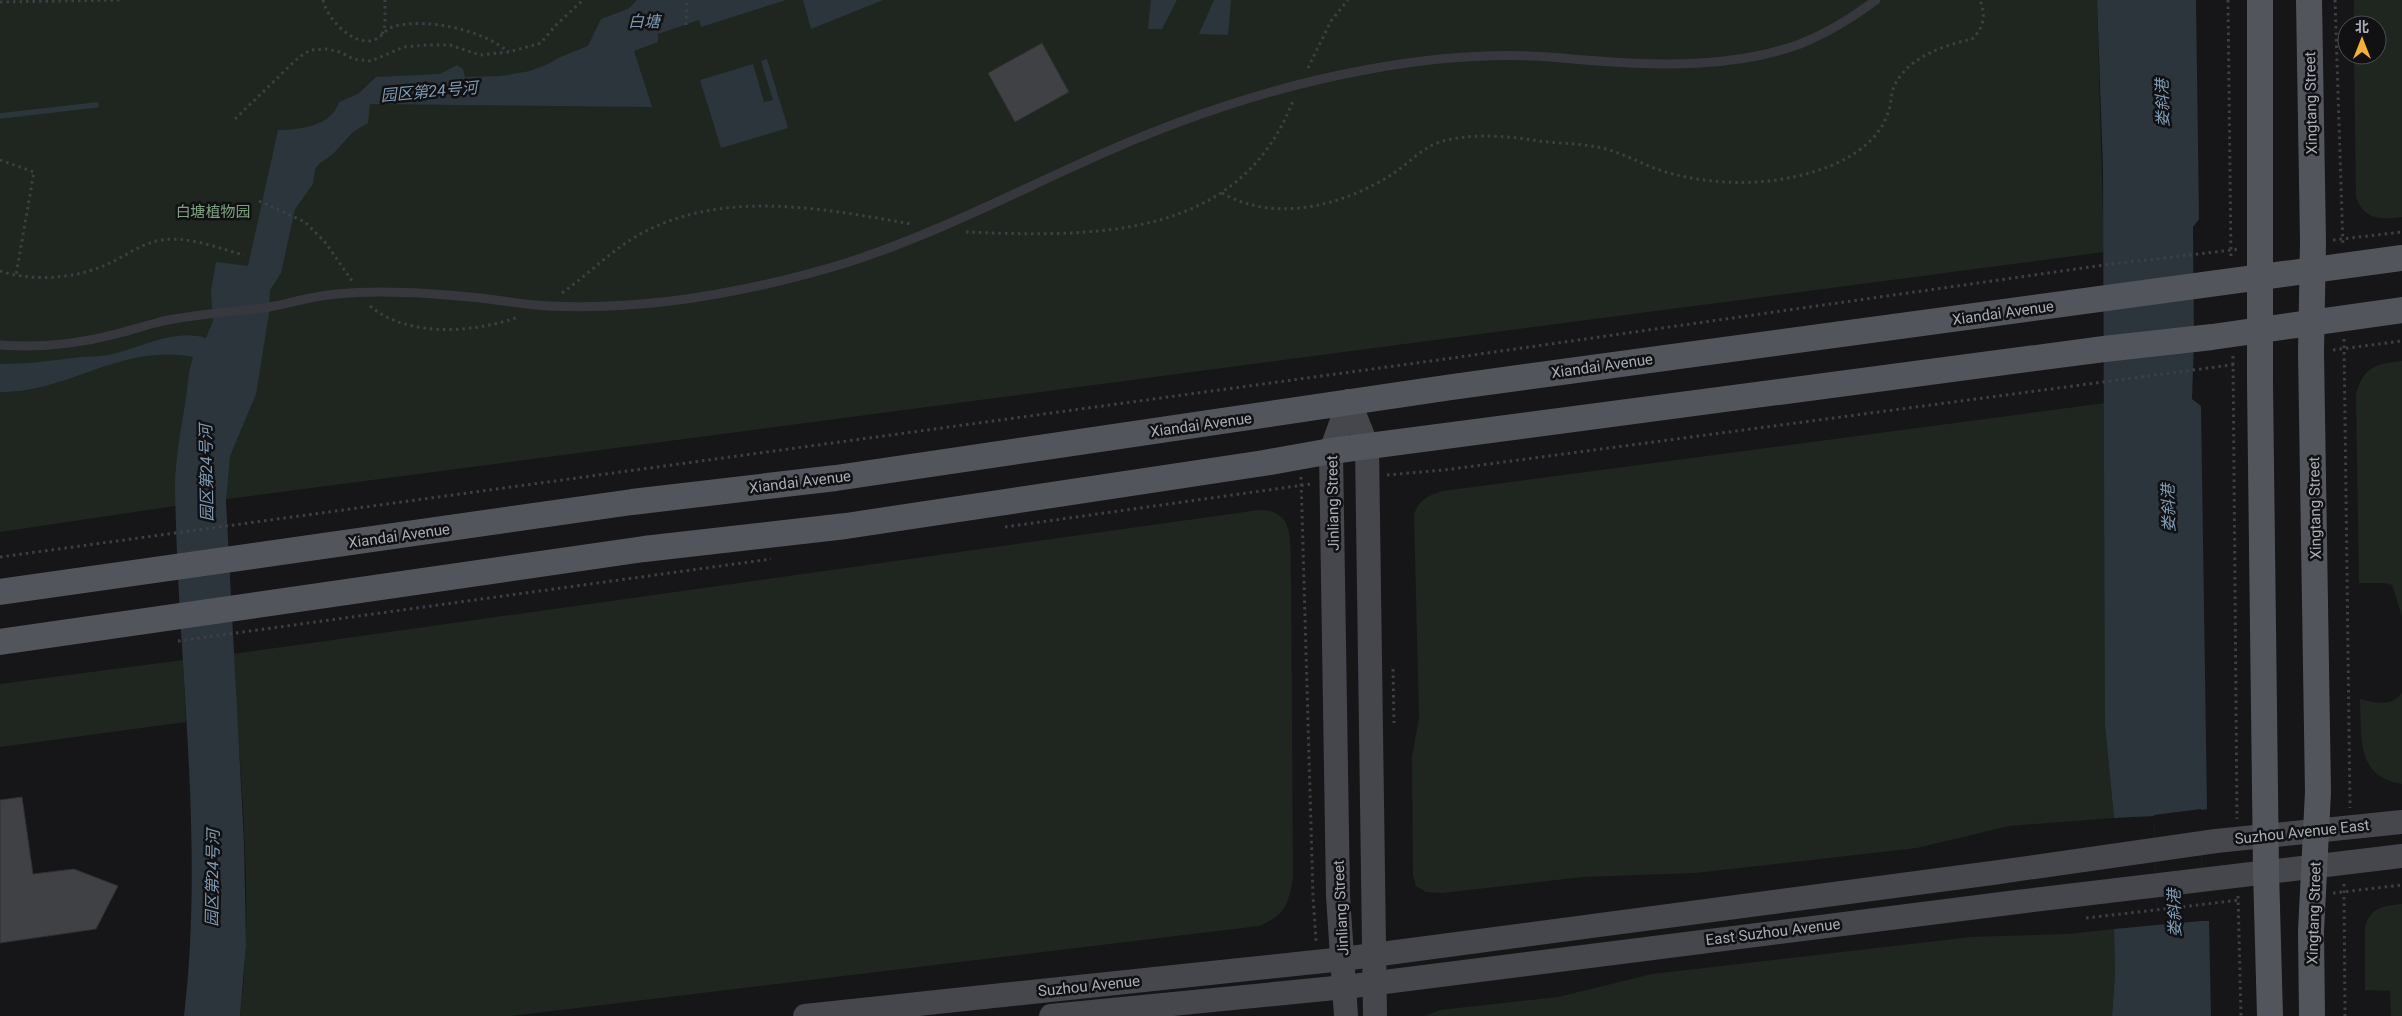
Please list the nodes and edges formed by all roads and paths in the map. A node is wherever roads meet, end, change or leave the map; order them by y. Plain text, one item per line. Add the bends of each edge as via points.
1 (120, 0) edge
2 (323, 0) edge
3 (385, 0) edge
4 (583, 0) edge
5 (687, 0) edge
6 (1348, 0) edge
7 (1876, 0) edge
8 (1980, 0) edge
9 (2228, 0) edge
10 (2260, 0) edge
11 (2309, 0) edge
12 (2335, 0) edge
13 (76, 1) edge
14 (0, 2) edge
15 (686, 24) dead end
16 (382, 35) junction
17 (509, 52) junction
18 (1300, 84) junction
19 (235, 118) dead end
20 (0, 160) edge
21 (1222, 194) junction
22 (260, 202) dead end
23 (939, 228) junction
24 (244, 255) dead end
25 (2194, 255) dead end
26 (2402, 258) edge
27 (2343, 265) junction
28 (0, 271) edge
29 (2312, 271) junction
30 (16, 275) junction
31 (2259, 278) junction
32 (2232, 282) junction
33 (359, 293) junction
34 (543, 306) junction
35 (2402, 310) edge
36 (2344, 319) junction
37 (2311, 324) junction
38 (2260, 331) junction
39 (2233, 335) junction
40 (0, 344) edge
41 (2193, 371) dead end
42 (1348, 401) junction
43 (1367, 446) junction
44 (1331, 450) junction
45 (1300, 456) junction
46 (1368, 477) junction
47 (1333, 481) junction
48 (1302, 486) junction
49 (997, 528) dead end
50 (0, 557) edge
51 (780, 558) dead end
52 (0, 592) edge
53 (236, 621) junction
54 (175, 641) dead end
55 (0, 642) edge
56 (2402, 822) edge
57 (2349, 828) junction
58 (2317, 830) junction
59 (2265, 836) junction
60 (2237, 838) junction
61 (2201, 843) joint
62 (2402, 856) edge
63 (2346, 863) junction
64 (2315, 867) junction
65 (2266, 872) junction
66 (2238, 875) junction
67 (2202, 904) dead end
68 (2086, 918) dead end
69 (1374, 954) junction
70 (1343, 959) junction
71 (1318, 961) junction
72 (1374, 983) junction
73 (1345, 987) junction
74 (805, 1016) edge
75 (1051, 1016) edge
76 (1346, 1016) edge
77 (1375, 1016) edge
78 (2240, 1016) edge
79 (2270, 1016) edge
80 (2312, 1016) edge
81 (2345, 1016) edge

1 - 13 path
2 - 16 path via 331,20 349,34 369,41
3 - 16 path
4 - 17 path via 541,43
5 - 15 path
6 - 18 path via 1331,21
7 - 18 lane via 1811,39 1750,56 1666,63 1477,56 1396,65
8 - 21 path via 1984,19 1977,35 1936,50 1912,64 1895,83 1888,113 1873,138 1850,156 1808,174 1770,181 1704,179 1670,173 1598,147 1480,137 1436,144 1377,184 1318,206 1270,208
9 - 32 path
10 - 31 main road
11 - 29 main road, Xingtang Street
12 - 27 path
13 - 14 path
16 - 17 path via 394,26 459,28
17 - 19 path via 480,55 450,46 412,45 371,61 332,50 310,50
18 - 21 path via 1264,154
18 - 23 lane via 1214,110 1126,143
20 - 30 path via 34,172
21 - 23 path via 1163,221 1102,232 1030,235
22 - 33 path via 305,222 321,237
23 - 34 lane via 849,262 734,291 639,305
23 - 34 path via 791,206 706,212 662,224 635,237
24 - 30 path via 194,241 168,240 142,246 117,260 86,271 48,277
25 - 50 path
26 - 27 main road, Xiandai Avenue
27 - 29 main road, Xiandai Avenue
28 - 30 path
29 - 31 main road, Xiandai Avenue
29 - 37 main road, Xingtang Street
31 - 32 main road, Xiandai Avenue
31 - 38 main road
32 - 42 main road, Xiandai Avenue
33 - 34 lane via 462,296
33 - 34 path via 386,316 442,329 497,324
33 - 40 lane via 332,294 274,306 167,320 70,343
35 - 36 main road
36 - 37 main road
36 - 57 path
37 - 38 main road
37 - 58 main road, Xingtang Street via 2317,610
38 - 39 main road
38 - 59 main road
39 - 43 main road via 2104,349
39 - 60 path
41 - 46 path via 1444,470
42 - 43 main road, Jinliang Street
42 - 44 main road, Jinliang Street
42 - 52 main road, Xiandai Avenue via 846,476 632,502
43 - 44 main road
43 - 46 main road, Jinliang Street
44 - 45 main road
44 - 47 main road, Jinliang Street
45 - 48 path
45 - 53 main road via 846,526 644,549
46 - 69 main road, Jinliang Street
47 - 48 path
47 - 70 main road, Jinliang Street via 1338,896
48 - 49 path
48 - 71 path via 1313,896
51 - 53 path
53 - 54 path
53 - 55 main road via 177,616
56 - 57 main road, Suzhou Avenue East
57 - 58 main road, Suzhou Avenue East
58 - 59 main road, Suzhou Avenue East
58 - 64 main road, Xingtang Street
59 - 60 main road, Suzhou Avenue East
59 - 65 main road
60 - 61 main road, Suzhou Avenue East
61 - 69 main road, East Suzhou Avenue
62 - 63 main road
63 - 64 main road
63 - 81 path
64 - 65 main road
64 - 80 main road, Xingtang Street via 2311,931
65 - 66 main road
65 - 79 main road
66 - 72 main road, East Suzhou Avenue
66 - 78 path
67 - 68 path
69 - 70 main road, Suzhou Avenue
69 - 72 main road, Jinliang Street
70 - 71 main road, Suzhou Avenue
70 - 73 main road, Jinliang Street
71 - 74 main road, Suzhou Avenue
72 - 73 main road, East Suzhou Avenue
72 - 77 main road, Jinliang Street
73 - 75 main road, Suzhou Avenue
73 - 76 main road, Jinliang Street

